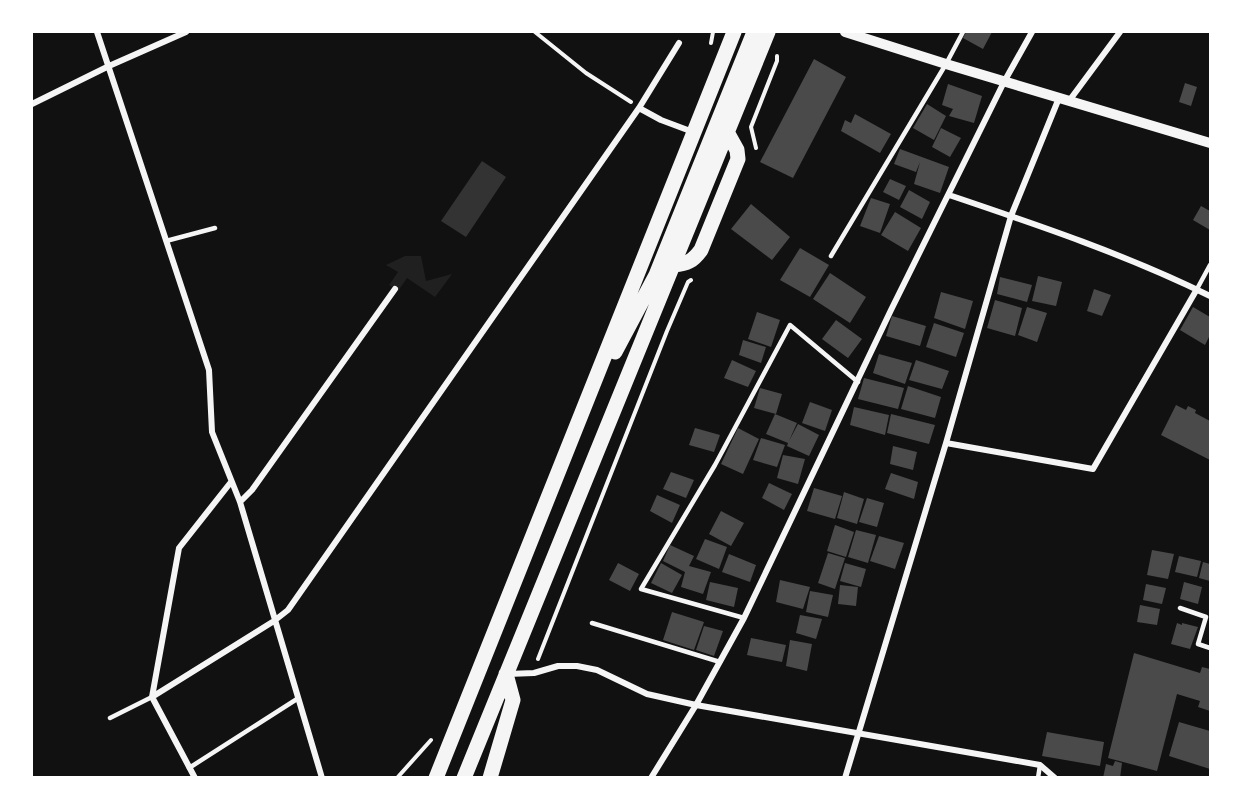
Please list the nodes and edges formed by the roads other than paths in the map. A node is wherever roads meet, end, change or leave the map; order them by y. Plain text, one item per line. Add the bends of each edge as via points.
1 (97, 32) edge
2 (186, 32) edge
3 (734, 32) edge
4 (754, 32) edge
5 (768, 32) edge
6 (845, 32) edge
7 (963, 32) edge
8 (1032, 32) edge
9 (1120, 32) edge
10 (680, 43) dead end
11 (945, 64) junction
12 (109, 66) junction
13 (1004, 82) junction
14 (1064, 99) junction
15 (32, 104) edge
16 (639, 108) junction
17 (694, 133) junction
18 (1210, 143) edge
19 (949, 195) junction
20 (1011, 216) junction
21 (215, 228) dead end
22 (166, 241) junction
23 (831, 256) dead end
24 (1210, 265) edge
25 (395, 289) dead end
26 (1197, 290) junction
27 (1210, 296) edge
28 (858, 382) junction
29 (586, 405) junction
30 (946, 443) junction
31 (231, 482) junction
32 (240, 502) junction
33 (1179, 608) dead end
34 (744, 618) junction
35 (274, 621) junction
36 (592, 623) dead end
37 (1210, 648) edge
38 (720, 662) junction
39 (506, 674) junction
40 (152, 697) junction
41 (297, 699) junction
42 (696, 705) junction
43 (110, 718) dead end
44 (857, 733) junction
45 (1040, 765) junction
46 (189, 768) junction
47 (195, 777) edge
48 (322, 777) edge
49 (436, 777) edge
50 (465, 777) edge
51 (490, 777) edge
52 (651, 777) edge
53 (845, 777) edge
54 (1038, 777) edge
55 (1055, 777) edge

1 - 12 street
2 - 12 street
3 - 17 main road
4 - 29 main road via 656,275
5 - 39 main road
6 - 11 street
7 - 11 lane
8 - 13 street
9 - 14 street
10 - 16 street
11 - 13 street
11 - 23 lane
12 - 15 street
12 - 22 street
13 - 14 street
13 - 19 street
14 - 18 street
14 - 20 street
16 - 17 street
16 - 35 street via 288,610
17 - 29 main road
19 - 20 street
19 - 28 street
20 - 26 street via 1149,267
20 - 30 street
21 - 22 lane
22 - 31 street via 209,370 212,432
24 - 26 lane
25 - 32 street
26 - 27 street
26 - 30 street via 1093,469
28 - 34 street
28 - 34 lane via 790,325 715,465 641,589
29 - 49 main road
30 - 44 street
31 - 32 street
31 - 40 street via 179,548
32 - 35 street
33 - 37 lane via 1206,617 1198,644
34 - 38 street
35 - 40 street
35 - 41 street
36 - 38 lane
38 - 42 street
39 - 42 street via 577,666 597,670 648,694
39 - 50 main road
39 - 51 main road via 513,700
40 - 43 lane
40 - 46 street
41 - 46 lane
41 - 48 street
42 - 44 street
42 - 52 street
44 - 45 street
44 - 53 street
45 - 54 lane
45 - 55 street
46 - 47 street

